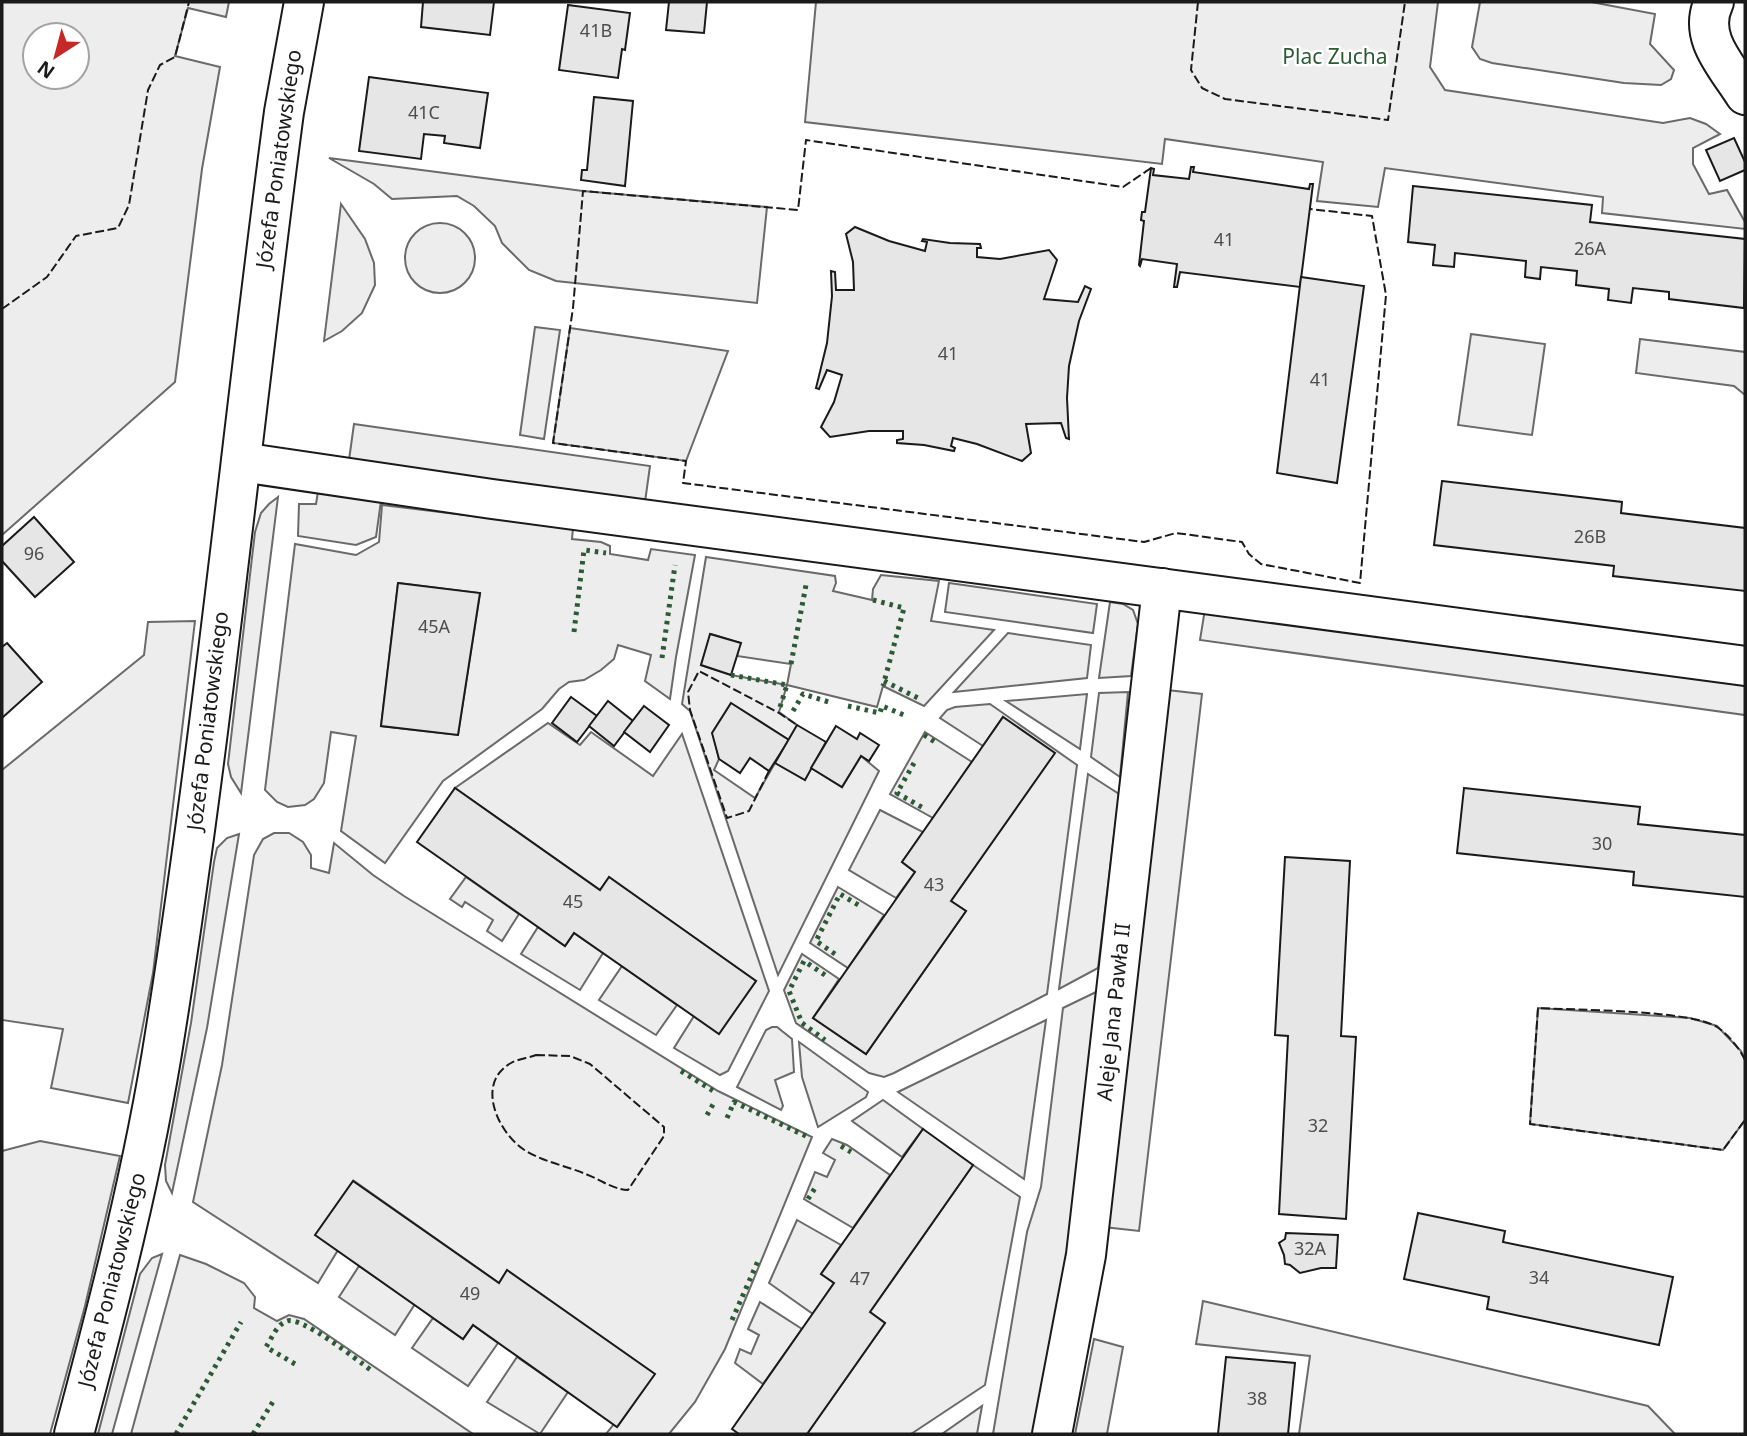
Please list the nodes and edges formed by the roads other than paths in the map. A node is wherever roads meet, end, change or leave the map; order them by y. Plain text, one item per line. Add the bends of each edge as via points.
1 (304, 2) edge
2 (1714, 2) edge
3 (1745, 94) edge
4 (241, 462) junction
5 (1162, 588) junction
6 (1745, 666) edge
7 (74, 1434) edge
8 (1052, 1434) edge

1 - 4 street, Józefa Poniatowskiego via 284,112
2 - 3 street via 1709,38
4 - 5 street
4 - 7 street, Józefa Poniatowskiego via 165,1037 131,1208
5 - 6 street
5 - 8 street, Aleje Jana Pawła II via 1086,1255

